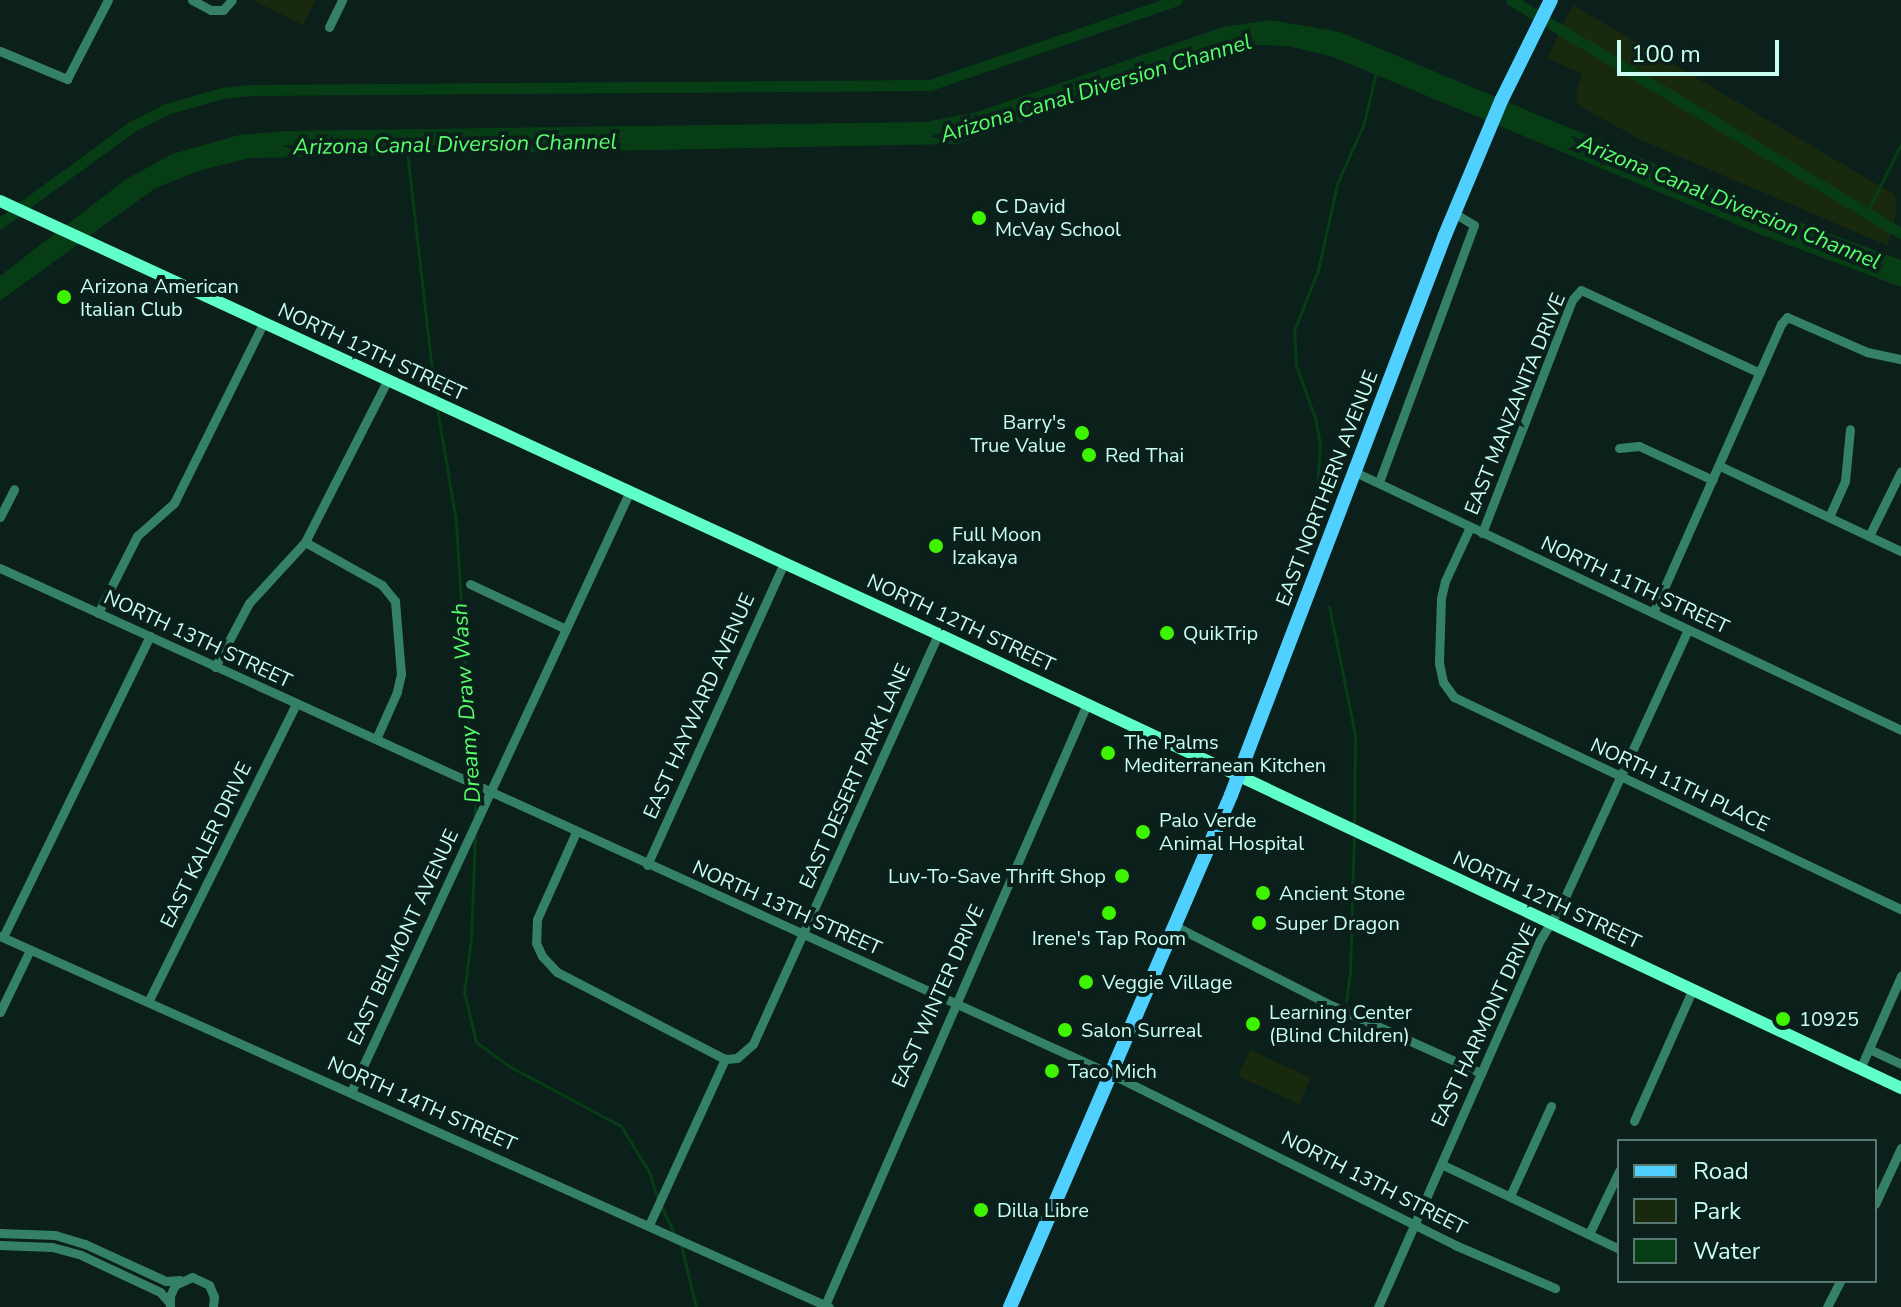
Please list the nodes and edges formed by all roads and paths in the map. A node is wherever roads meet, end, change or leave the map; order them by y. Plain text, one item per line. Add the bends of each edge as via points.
1 (108, 0) edge
2 (192, 0) edge
3 (232, 0) edge
4 (342, 0) edge
5 (1550, 3) edge
6 (329, 27) dead end
7 (0, 51) edge
8 (2, 202) edge
9 (1454, 213) junction
10 (263, 324) junction
11 (1899, 361) edge
12 (1760, 373) junction
13 (387, 381) junction
14 (1850, 429) dead end
15 (1619, 448) dead end
16 (1720, 466) junction
17 (1901, 471) edge
18 (1355, 472) junction
19 (1713, 480) junction
20 (1379, 482) junction
21 (14, 489) dead end
22 (629, 493) junction
23 (0, 517) edge
24 (1829, 517) junction
25 (1470, 527) junction
26 (1482, 533) junction
27 (1869, 536) junction
28 (305, 542) junction
29 (1901, 551) edge
30 (784, 563) junction
31 (0, 568) edge
32 (470, 584) dead end
33 (98, 613) junction
34 (1653, 613) junction
35 (566, 629) junction
36 (1688, 630) junction
37 (938, 634) junction
38 (150, 636) junction
39 (215, 667) junction
40 (1448, 690) joint
41 (296, 704) junction
42 (1087, 704) junction
43 (1901, 730) edge
44 (376, 739) junction
45 (1239, 775) junction
46 (1620, 777) junction
47 (491, 792) junction
48 (576, 832) junction
49 (647, 865) junction
50 (1901, 909) edge
51 (1550, 924) junction
52 (1175, 926) junction
53 (803, 935) junction
54 (1, 937) edge
55 (30, 950) junction
56 (1901, 976) edge
57 (1692, 991) junction
58 (148, 1002) junction
59 (954, 1003) junction
60 (0, 1012) edge
61 (1869, 1049) junction
62 (725, 1059) junction
63 (1901, 1064) edge
64 (1860, 1069) junction
65 (1481, 1073) junction
66 (1111, 1074) junction
67 (1901, 1088) edge
68 (351, 1092) junction
69 (1551, 1106) dead end
70 (1634, 1121) dead end
71 (1901, 1148) edge
72 (1441, 1164) junction
73 (1617, 1175) edge
74 (1510, 1196) junction
75 (1877, 1200) edge
76 (1415, 1222) junction
77 (649, 1225) junction
78 (0, 1233) edge
79 (1589, 1234) junction
80 (0, 1245) edge
81 (1617, 1248) edge
82 (180, 1280) junction
83 (1839, 1283) edge
84 (1555, 1288) dead end
85 (214, 1302) edge
86 (170, 1305) edge
87 (827, 1306) edge
88 (222, 1307) edge
89 (1010, 1307) edge
90 (1378, 1307) edge
91 (1827, 1307) edge

1 - 7 street via 67,79
2 - 3 street via 211,10 223,10
4 - 6 street
5 - 9 main road, EAST NORTHERN AVENUE
8 - 10 street, NORTH 12TH STREET
9 - 18 main road, EAST NORTHERN AVENUE
9 - 20 street via 1474,225
10 - 13 street, NORTH 12TH STREET
10 - 33 street via 174,503 137,536
11 - 12 street via 1787,317
12 - 16 street
12 - 26 street, EAST MANZANITA DRIVE via 1581,290 1572,300
13 - 22 street, NORTH 12TH STREET
13 - 28 street
14 - 24 street via 1845,481
15 - 19 street via 1639,446
16 - 19 street
16 - 24 street
17 - 27 street
18 - 20 street, NORTH 11TH STREET
18 - 45 main road, EAST NORTHERN AVENUE
19 - 34 street
20 - 25 street, NORTH 11TH STREET
21 - 23 street
22 - 30 street, NORTH 12TH STREET
22 - 35 street, EAST BELMONT AVENUE
24 - 27 street
25 - 26 street, NORTH 11TH STREET
25 - 40 street, EAST MANZANITA DRIVE via 1441,598 1439,663
26 - 34 street, NORTH 11TH STREET
27 - 29 street
28 - 39 street via 242,613
28 - 44 street via 393,588 401,674
30 - 37 street, NORTH 12TH STREET
30 - 49 street, EAST HAYWARD AVENUE
31 - 33 street, NORTH 13TH STREET
32 - 35 street
33 - 38 street, NORTH 13TH STREET
34 - 36 street, NORTH 11TH STREET
35 - 47 street, EAST BELMONT AVENUE
36 - 43 street, NORTH 11TH STREET
36 - 46 street, EAST HARMONT DRIVE
37 - 42 street, NORTH 12TH STREET
37 - 53 street, EAST DESERT PARK LANE
38 - 39 street, NORTH 13TH STREET
38 - 54 street
39 - 41 street, NORTH 13TH STREET
40 - 46 street, NORTH 11TH PLACE via 1464,704
41 - 44 street, NORTH 13TH STREET
41 - 58 street, EAST KALER DRIVE
42 - 45 street, NORTH 12TH STREET
42 - 59 street, EAST WINTER DRIVE
44 - 47 street, NORTH 13TH STREET
45 - 51 street, NORTH 12TH STREET
45 - 52 main road, EAST NORTHERN AVENUE
46 - 50 street, NORTH 11TH PLACE
46 - 51 street, EAST HARMONT DRIVE
47 - 48 street, NORTH 13TH STREET
47 - 68 street, EAST BELMONT AVENUE
48 - 49 street, NORTH 13TH STREET
48 - 62 street via 537,919 536,943 542,956 557,972
49 - 53 street, NORTH 13TH STREET
51 - 57 street, NORTH 12TH STREET
51 - 65 street, EAST HARMONT DRIVE
52 - 65 street
52 - 66 main road, EAST NORTHERN AVENUE
53 - 59 street, NORTH 13TH STREET
53 - 62 street, EAST DESERT PARK LANE via 753,1044 737,1058
54 - 55 street, NORTH 14TH STREET
55 - 58 street, NORTH 14TH STREET
55 - 60 street
56 - 61 street
57 - 64 street, NORTH 12TH STREET
57 - 70 street
58 - 68 street, NORTH 14TH STREET
59 - 66 street, NORTH 13TH STREET
59 - 87 street, EAST WINTER DRIVE
61 - 63 street
61 - 64 street
62 - 77 street
64 - 67 street, NORTH 12TH STREET
65 - 72 street, EAST HARMONT DRIVE
66 - 76 street, NORTH 13TH STREET
66 - 89 main road, EAST NORTHERN AVENUE
68 - 77 street, NORTH 14TH STREET
69 - 74 street
71 - 75 street
72 - 74 street
72 - 76 street, EAST HARMONT DRIVE
73 - 79 street
74 - 79 street
76 - 84 street, NORTH 13TH STREET
76 - 90 street, EAST HARMONT DRIVE
77 - 87 street, NORTH 14TH STREET
78 - 82 street via 55,1235 114,1255 166,1281
79 - 81 street
80 - 86 street via 52,1247 81,1255 160,1292
82 - 85 street via 199,1278 209,1285
82 - 86 street
83 - 91 street
85 - 88 street

